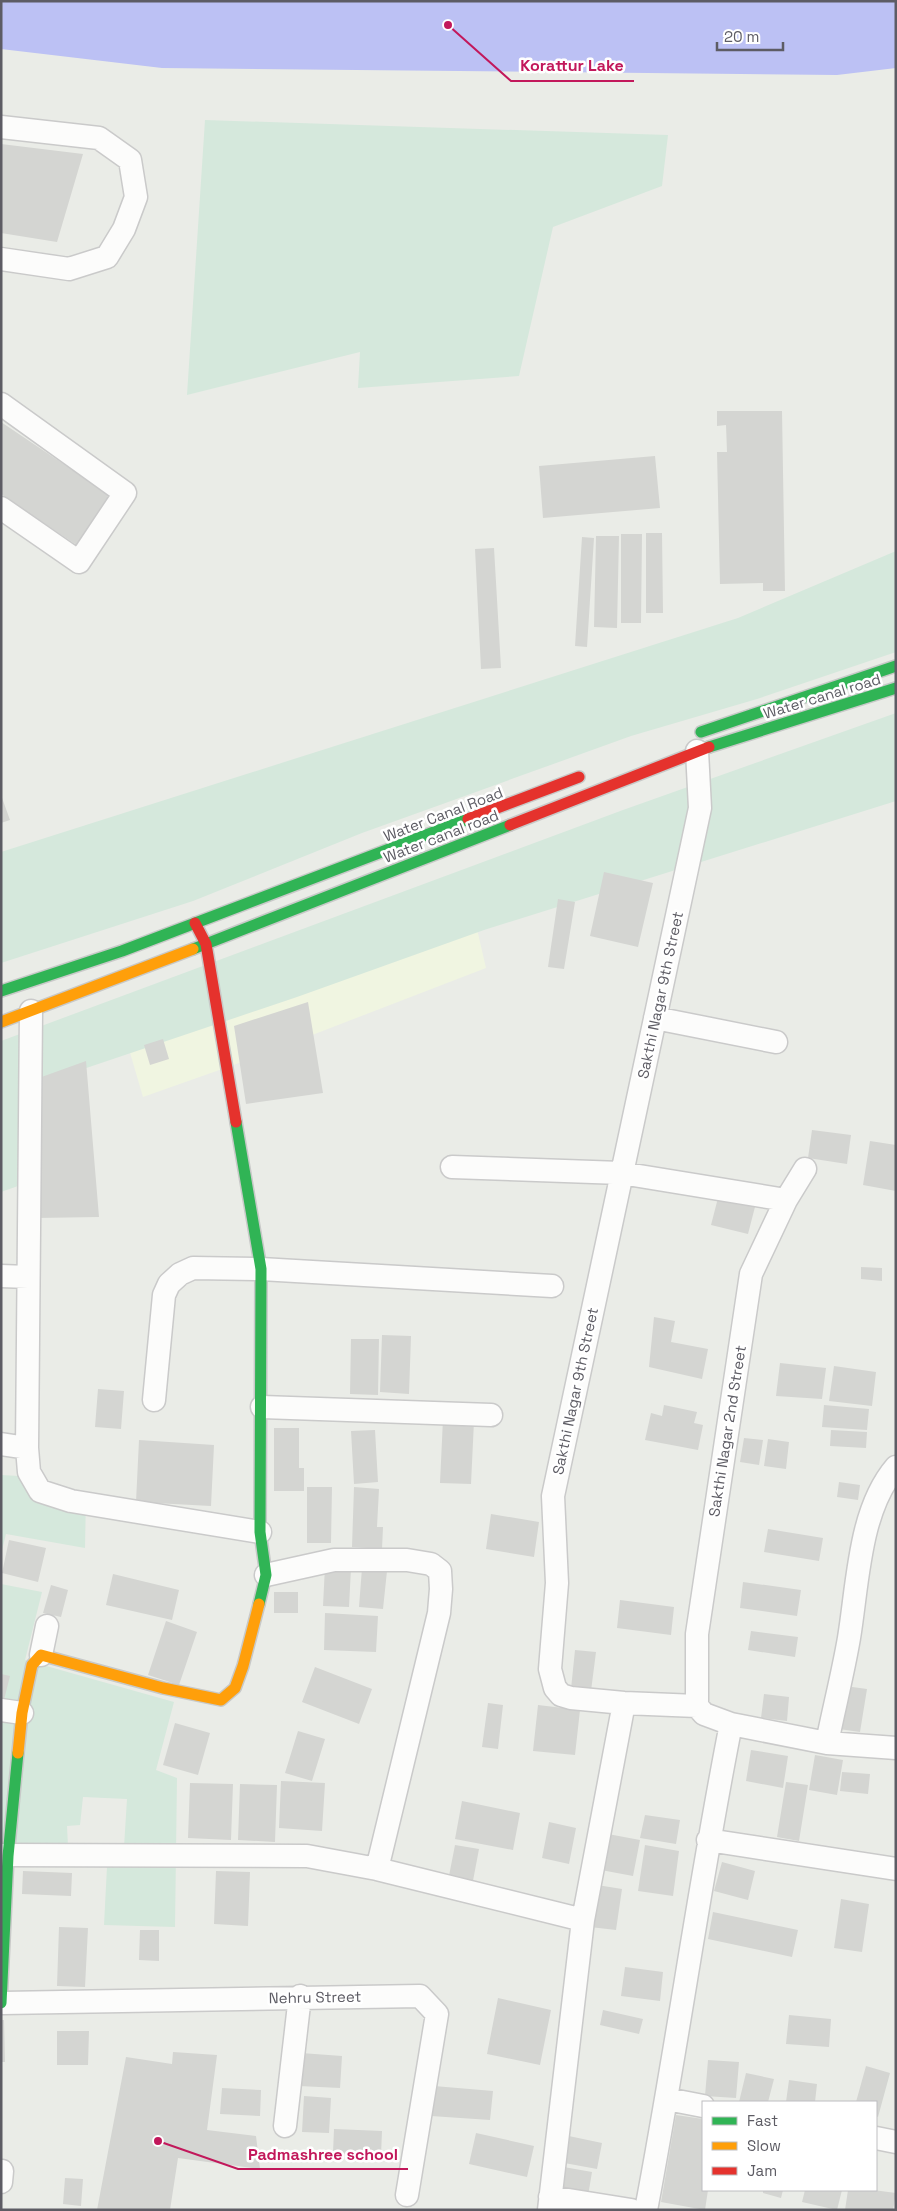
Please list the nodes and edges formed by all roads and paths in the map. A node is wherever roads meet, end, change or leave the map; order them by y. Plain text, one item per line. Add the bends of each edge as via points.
1 (1, 127) edge
2 (1, 259) edge
3 (1, 404) edge
4 (1, 508) edge
5 (896, 666) edge
6 (896, 688) edge
7 (694, 743) junction
8 (589, 774) dead end
9 (196, 923) junction
10 (206, 944) junction
11 (1, 991) edge
12 (31, 1011) junction
13 (655, 1018) junction
14 (1, 1022) edge
15 (776, 1042) dead end
16 (452, 1167) dead end
17 (805, 1169) dead end
18 (621, 1173) junction
19 (786, 1200) junction
20 (261, 1269) junction
21 (1, 1276) edge
22 (28, 1277) junction
23 (552, 1286) dead end
24 (154, 1400) dead end
25 (262, 1407) junction
26 (491, 1415) dead end
27 (1, 1444) edge
28 (26, 1448) junction
29 (896, 1467) edge
30 (260, 1532) junction
31 (266, 1575) junction
32 (47, 1626) dead end
33 (41, 1655) junction
34 (624, 1703) junction
35 (697, 1706) junction
36 (12, 1712) edge
37 (731, 1724) junction
38 (827, 1743) junction
39 (896, 1748) edge
40 (708, 1840) junction
41 (5, 1856) edge
42 (377, 1869) junction
43 (896, 1869) edge
44 (583, 1920) junction
45 (300, 1996) junction
46 (2, 2003) edge
47 (668, 2099) junction
48 (702, 2106) edge
49 (285, 2126) dead end
50 (877, 2138) edge
51 (896, 2142) edge
52 (407, 2195) dead end
53 (549, 2204) edge
54 (631, 2210) edge
55 (646, 2210) edge

1 - 2 street via 99,138 130,160 136,197 124,229 107,257 69,269
3 - 4 street via 125,493 79,562
5 - 7 main road, Water Canal Road
6 - 7 main road, Water canal road
7 - 10 main road, Water canal road
7 - 13 street, Sakthi Nagar 9th Street via 700,808
8 - 9 main road, Water Canal Road
9 - 10 main road
9 - 11 main road, Water Canal Road
10 - 12 main road, Water canal road
10 - 20 main road
12 - 14 main road, Water canal road
12 - 22 street
13 - 15 street
13 - 18 street, Sakthi Nagar 9th Street
16 - 18 street
17 - 19 street, Sakthi Nagar 2nd Street
18 - 19 street
18 - 34 street, Sakthi Nagar 9th Street via 553,1496 558,1583 550,1669 555,1688 561,1695
19 - 35 street, Sakthi Nagar 2nd Street via 751,1274 697,1634
20 - 23 street
20 - 24 street via 193,1268 169,1284 164,1295
20 - 25 main road
21 - 22 street
22 - 28 street
25 - 26 street
25 - 30 main road
27 - 28 street
28 - 30 street via 28,1472 40,1491 71,1501
29 - 38 street via 884,1481 864,1539 849,1639
30 - 31 main road
31 - 33 main road via 241,1674 235,1688 221,1700
31 - 42 street via 334,1560 407,1560 431,1564 440,1571 438,1612
32 - 33 street
33 - 36 main road via 32,1665
34 - 35 street, Sakthi Nagar 9th Street
34 - 44 street
35 - 37 street via 704,1714
36 - 41 main road
37 - 38 street
37 - 40 street
38 - 39 street
40 - 43 street
40 - 47 street
41 - 42 street via 307,1856
41 - 46 main road
42 - 44 street
44 - 53 street
45 - 46 street, Nehru Street
45 - 49 street
45 - 52 street, Nehru Street via 420,1996 437,2014
47 - 48 street
47 - 55 street
50 - 51 street
53 - 54 street

